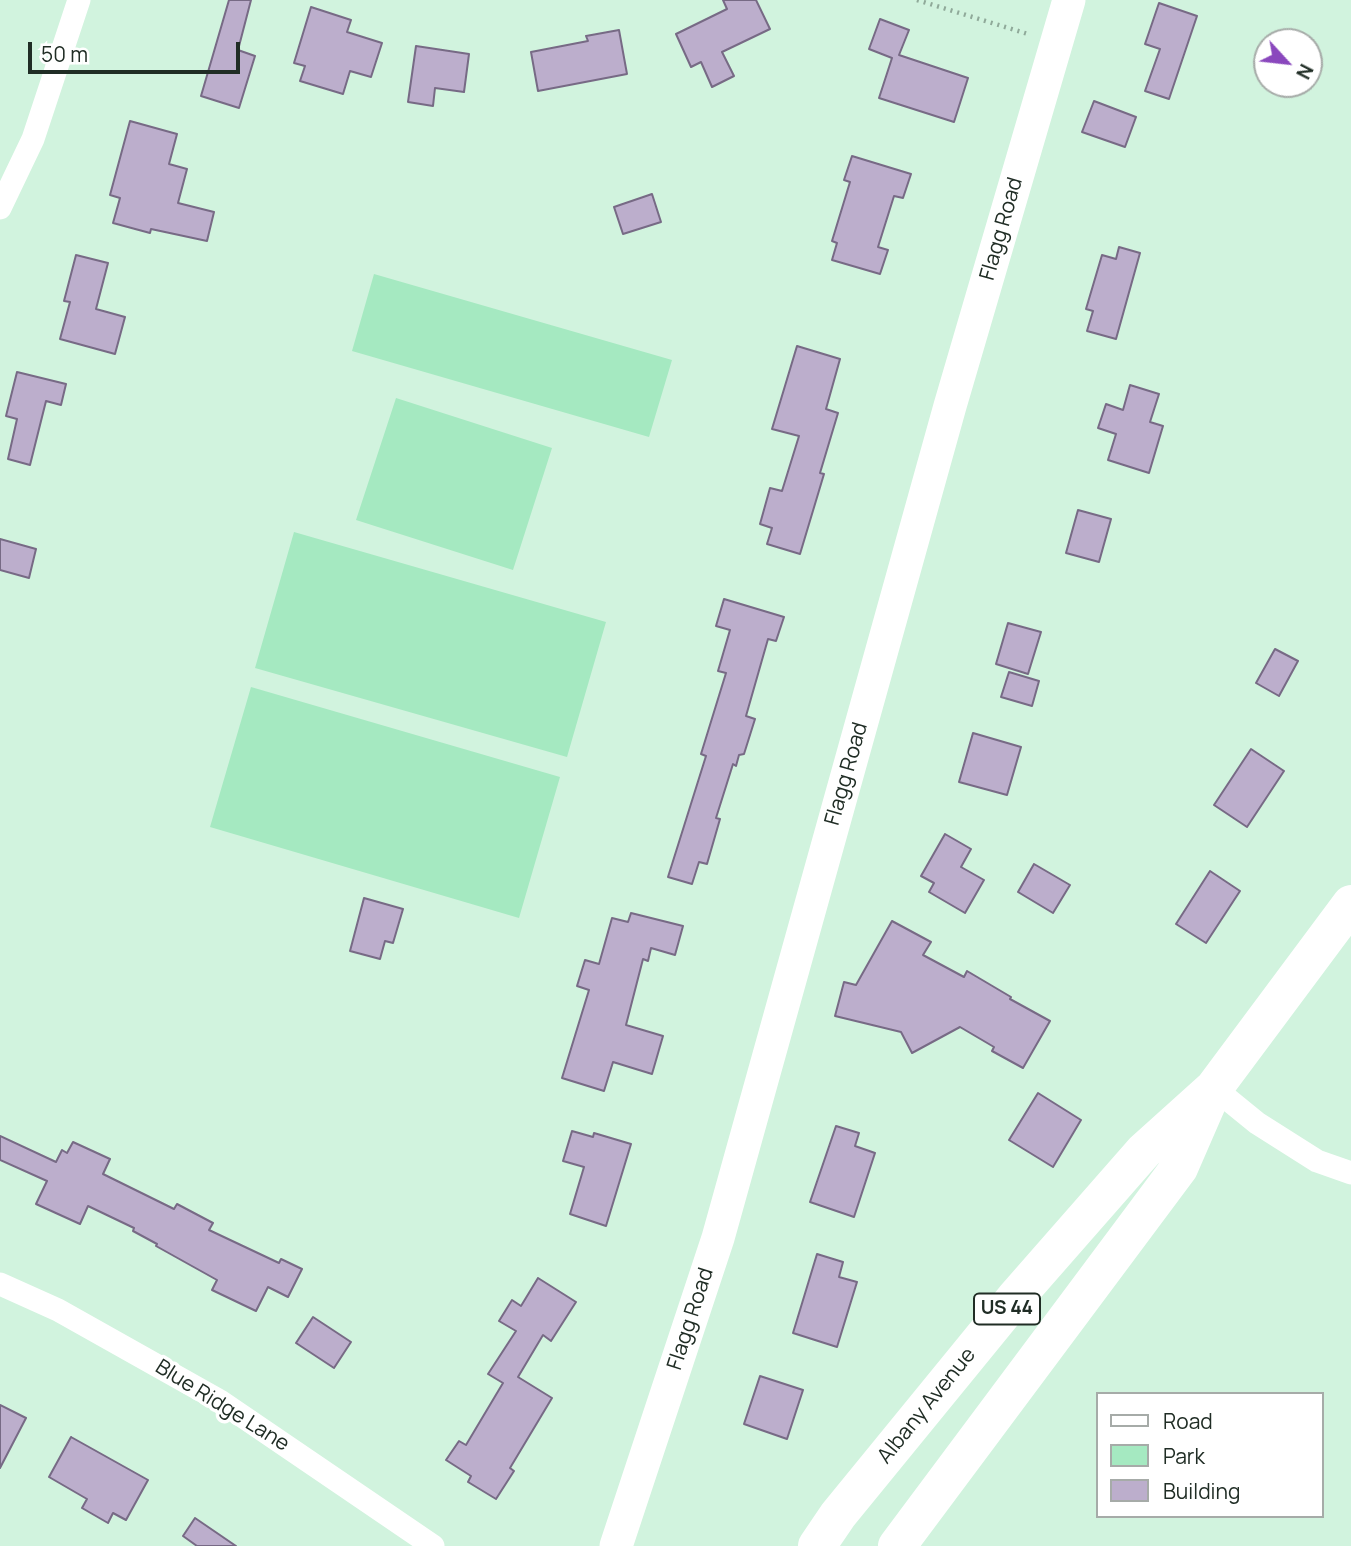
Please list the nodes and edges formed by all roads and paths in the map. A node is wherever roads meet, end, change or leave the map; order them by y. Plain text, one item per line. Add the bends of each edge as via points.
1 (79, 0) edge
2 (917, 0) edge
3 (1069, 0) edge
4 (1028, 34) dead end
5 (0, 208) edge
6 (1351, 904) edge
7 (1214, 1088) junction
8 (1351, 1173) edge
9 (0, 1284) edge
10 (433, 1546) edge
11 (616, 1546) edge
12 (817, 1546) edge
13 (897, 1546) edge

1 - 5 street via 33,139
2 - 4 path
3 - 11 street, Flagg Road via 946,419 718,1238
6 - 7 highway, Albany Avenue / US 44
7 - 8 street via 1257,1123 1317,1161
7 - 12 highway, Albany Avenue / US 44 via 1144,1151 1016,1297
7 - 13 highway, Albany Avenue / US 44 via 1179,1168
9 - 10 street, Blue Ridge Lane via 58,1310 220,1401

